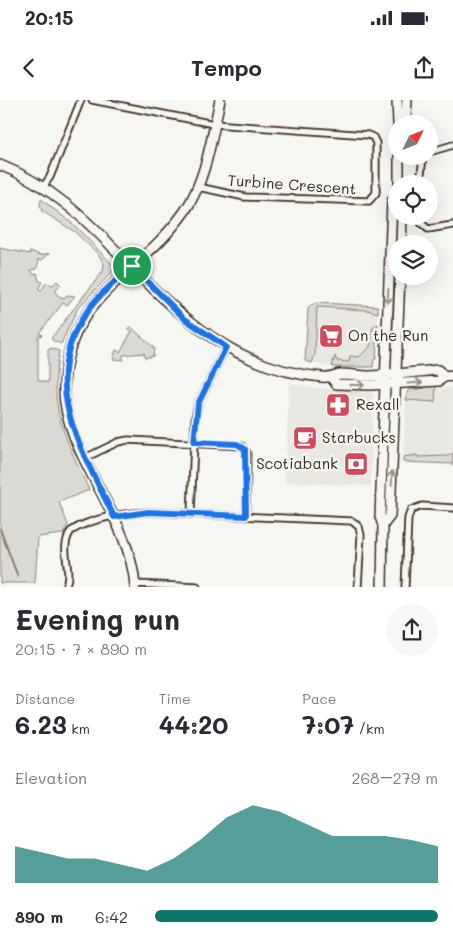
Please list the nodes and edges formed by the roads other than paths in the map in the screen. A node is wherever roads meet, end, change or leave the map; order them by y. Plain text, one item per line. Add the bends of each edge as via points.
1 (81, 100) edge
2 (92, 100) edge
3 (220, 100) edge
4 (397, 100) edge
5 (407, 100) edge
6 (399, 115) edge
7 (406, 115) edge
8 (214, 124) junction
9 (453, 145) edge
10 (438, 149) edge
11 (0, 165) edge
12 (43, 187) junction
13 (198, 187) junction
14 (391, 225) edge
15 (423, 225) edge
16 (453, 225) edge
17 (132, 266) junction
18 (400, 285) edge
19 (226, 347) junction
20 (386, 374) junction
21 (396, 374) junction
22 (449, 376) edge
23 (332, 378) junction
24 (385, 384) junction
25 (395, 384) junction
26 (194, 442) junction
27 (85, 458) junction
28 (453, 508) edge
29 (191, 514) junction
30 (246, 516) junction
31 (114, 517) junction
32 (383, 525) junction
33 (135, 585) edge
34 (65, 586) edge
35 (197, 586) edge
36 (358, 586) edge
37 (382, 586) edge
38 (405, 586) edge

1 - 12 street
2 - 8 street
3 - 8 street
4 - 6 street
5 - 7 street
8 - 13 street
8 - 13 street, Turbine Crescent via 371,136 377,147 376,193 365,202 245,197
9 - 10 street
11 - 12 street
12 - 17 street via 80,215
13 - 17 street via 174,225
14 -> 20 street
15 - 16 street via 428,229
17 - 19 street via 185,319
17 - 27 street via 86,313 68,352 65,402 72,430
18 - 21 street
19 - 23 street via 271,366
19 - 26 street via 198,404
20 - 21 street
20 - 23 street via 337,374
20 - 24 street
21 - 22 street via 438,370
21 - 25 street
25 -> 22 street via 439,381
23 -> 24 street via 336,384
24 - 25 street
24 - 32 street via 380,517
32 -> 25 street via 390,516
26 - 27 street via 128,440
26 - 29 street
26 - 30 street via 237,444 245,449
27 - 31 street
28 - 38 street via 422,506 411,510
29 - 30 street
29 - 31 street via 140,513
30 - 36 street via 347,520 357,524 361,535
31 - 33 street via 126,546
31 - 34 street via 76,528 69,535
32 - 37 street
33 - 35 street

